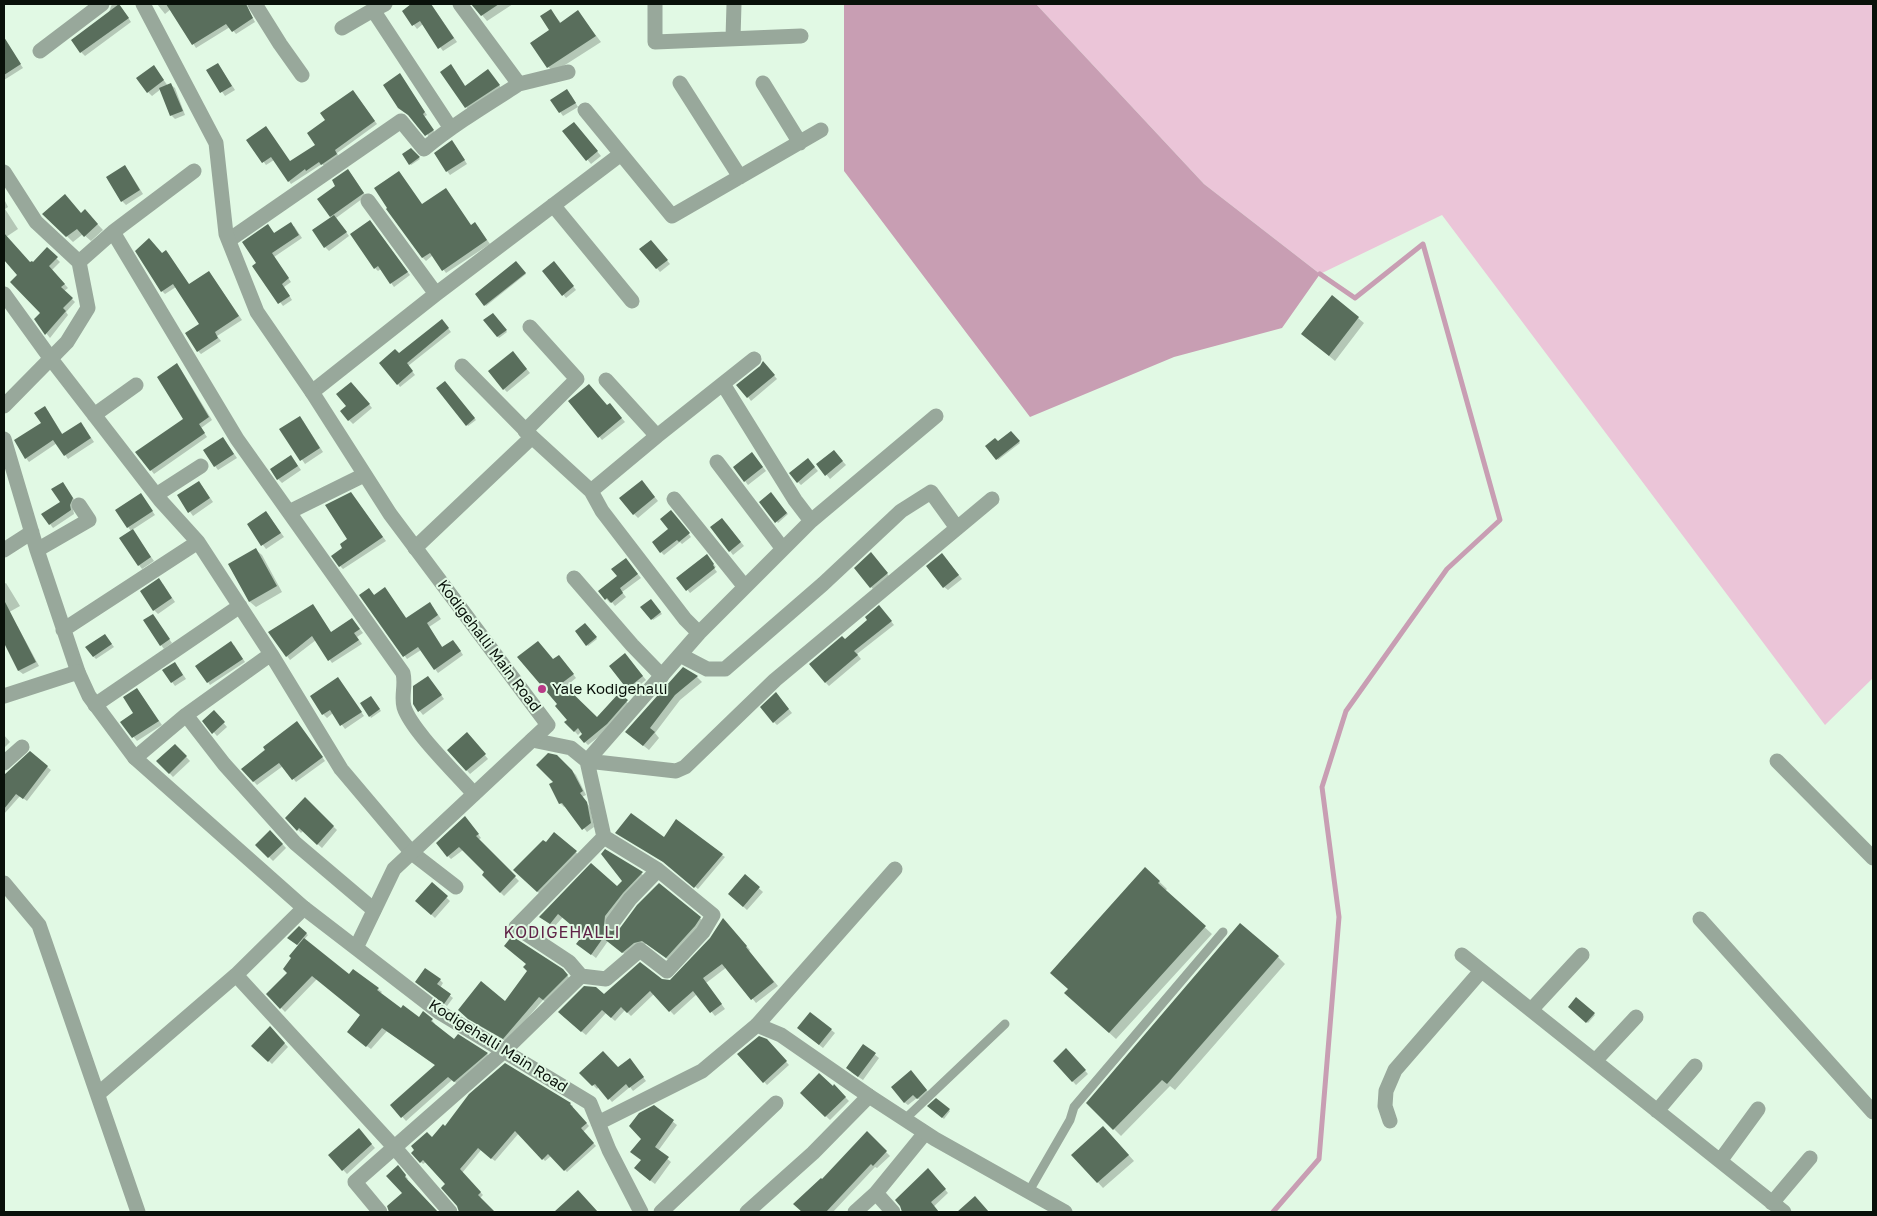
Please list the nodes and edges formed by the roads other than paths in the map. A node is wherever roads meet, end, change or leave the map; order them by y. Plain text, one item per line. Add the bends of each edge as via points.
1 (102, 4) edge
2 (143, 4) edge
3 (255, 4) edge
4 (460, 4) edge
5 (655, 4) edge
6 (734, 4) edge
7 (379, 7) edge
8 (342, 28) dead end
9 (801, 36) dead end
10 (733, 38) junction
11 (40, 51) dead end
12 (568, 72) dead end
13 (302, 75) dead end
14 (680, 83) dead end
15 (762, 83) dead end
16 (518, 84) junction
17 (585, 110) dead end
18 (450, 127) junction
19 (821, 130) dead end
20 (800, 143) junction
21 (622, 154) junction
22 (194, 170) dead end
23 (4, 172) edge
24 (740, 177) junction
25 (368, 201) dead end
26 (553, 205) junction
27 (113, 232) junction
28 (229, 240) junction
29 (79, 262) junction
30 (4, 294) edge
31 (436, 294) junction
32 (632, 301) dead end
33 (530, 327) dead end
34 (51, 358) junction
35 (754, 359) dead end
36 (462, 366) dead end
37 (606, 380) dead end
38 (723, 384) junction
39 (136, 385) dead end
40 (312, 392) junction
41 (4, 406) edge
42 (94, 415) junction
43 (936, 416) dead end
44 (529, 434) junction
45 (657, 436) junction
46 (4, 439) edge
47 (717, 462) dead end
48 (201, 466) dead end
49 (364, 475) junction
50 (591, 491) junction
51 (156, 496) junction
52 (674, 499) dead end
53 (992, 499) dead end
54 (79, 505) dead end
55 (289, 512) junction
56 (811, 521) junction
57 (957, 528) junction
58 (32, 532) junction
59 (198, 542) junction
60 (415, 548) junction
61 (783, 549) junction
62 (4, 550) edge
63 (37, 550) junction
64 (574, 578) dead end
65 (745, 587) junction
66 (240, 606) junction
67 (63, 630) junction
68 (699, 633) junction
69 (271, 654) junction
70 (680, 655) junction
71 (78, 672) junction
72 (662, 676) junction
73 (4, 696) edge
74 (95, 705) junction
75 (186, 715) junction
76 (532, 740) junction
77 (22, 747) dead end
78 (135, 758) junction
79 (587, 761) junction
80 (1777, 761) dead end
81 (4, 763) edge
82 (474, 794) junction
83 (604, 837) junction
84 (412, 853) junction
85 (1873, 858) edge
86 (895, 869) dead end
87 (658, 870) junction
88 (4, 883) edge
89 (456, 887) dead end
90 (304, 908) junction
91 (374, 910) junction
92 (1700, 919) dead end
93 (613, 922) dead end
94 (1223, 932) dead end
95 (356, 948) junction
96 (1462, 955) dead end
97 (1582, 955) dead end
98 (1482, 971) junction
99 (236, 975) junction
100 (581, 976) junction
101 (1531, 1010) junction
102 (1636, 1017) dead end
103 (1005, 1024) dead end
104 (757, 1025) junction
105 (504, 1051) junction
106 (1595, 1061) junction
107 (1694, 1066) dead end
108 (98, 1094) junction
109 (868, 1096) junction
110 (776, 1103) dead end
111 (1758, 1109) dead end
112 (1657, 1111) junction
113 (1873, 1112) edge
114 (905, 1119) junction
115 (1390, 1120) dead end
116 (598, 1123) junction
117 (925, 1133) junction
118 (395, 1148) junction
119 (1810, 1158) dead end
120 (1720, 1161) junction
121 (1029, 1191) junction
122 (876, 1193) junction
123 (1778, 1208) edge
124 (138, 1212) edge
125 (380, 1212) edge
126 (450, 1212) edge
127 (641, 1212) edge
128 (661, 1212) edge
129 (747, 1212) edge
130 (855, 1212) edge
131 (893, 1212) edge
132 (1065, 1212) edge

1 - 11 street
2 - 28 street, Kodigehalli Main Road via 216,143
3 - 13 street
4 - 16 street
5 - 10 street via 655,42
6 - 10 street
7 - 8 street
7 - 18 street
9 - 10 street
12 - 16 street
14 - 24 street
15 - 20 street
16 - 18 street
17 - 21 street
18 - 28 street via 424,149 402,120
19 - 20 street
20 - 24 street
21 - 24 street via 672,216
21 - 26 street
22 - 27 street
23 - 29 street via 36,222
25 - 31 street
26 - 31 street
26 - 32 street
27 - 29 street
27 - 55 street via 237,439
28 - 40 street, Kodigehalli Main Road via 257,312
29 - 34 street via 88,308 67,342
30 - 34 street
31 - 40 street
33 - 44 street via 577,379
34 - 41 street
34 - 42 street
35 - 38 street
36 - 44 street
37 - 45 street
38 - 45 street
38 - 56 street
39 - 42 street
40 - 49 street, Kodigehalli Main Road
42 - 51 street
43 - 56 street
44 - 50 street
44 - 60 street
45 - 50 street
46 - 58 street
47 - 61 street
48 - 51 street
49 - 55 street
49 - 60 street, Kodigehalli Main Road
50 - 68 street via 602,511
51 - 59 street
52 - 65 street
53 - 57 street
54 - 63 street via 89,520
55 - 82 street via 403,673 404,706 410,721
56 - 61 street
57 - 70 street via 931,492 901,512 725,669 707,669
57 - 79 street via 775,680 685,767 676,771
58 - 62 street
58 - 63 street
59 - 66 street
59 - 67 street
60 - 76 street, Kodigehalli Main Road via 548,725
61 - 65 street
63 - 67 street
64 - 72 street
65 - 68 street
66 - 69 street
66 - 74 street
67 - 71 street
68 - 70 street
69 - 75 street
69 - 84 street via 341,769
70 - 72 street
71 - 73 street
71 - 74 street
72 - 79 street
74 - 78 street
75 - 78 street
75 - 91 street via 224,764 295,843
76 - 79 street via 571,748
76 - 82 street, Kodigehalli Main Road
77 - 81 street
78 - 90 street
79 - 83 street
80 - 85 street
82 - 84 street, Kodigehalli Main Road
83 - 87 street
83 - 100 street via 516,927 569,962
84 - 89 street
84 - 91 street, Kodigehalli Main Road via 394,869
86 - 104 street
87 - 93 street
87 - 100 street via 714,915 703,932 666,971 640,950 606,979
88 - 108 street via 39,925
90 - 95 street
90 - 99 street
91 - 95 street, Kodigehalli Main Road
92 - 113 street
94 - 121 lane via 1074,1107 1070,1120
95 - 105 street, Kodigehalli Main Road via 439,1012
96 - 98 street
97 - 101 street
98 - 101 street
98 - 115 street via 1396,1070 1386,1090 1385,1106
99 - 108 street
99 - 118 street
100 - 105 street
101 - 106 street
102 - 106 street
103 - 114 lane
104 - 109 street via 782,1035
104 - 116 street via 702,1070
105 - 116 street, Kodigehalli Main Road via 590,1103
105 - 118 street
106 - 112 street
107 - 112 street
108 - 124 street
109 - 114 street
109 - 129 street via 813,1153
110 - 128 street
111 - 120 street
112 - 120 street
114 - 117 street
116 - 127 street, Kodigehalli Main Road
117 - 121 street
117 - 122 street
118 - 125 street via 355,1182
118 - 126 street
119 - 123 street
120 - 123 street
121 - 132 street
122 - 130 street
122 - 131 street

